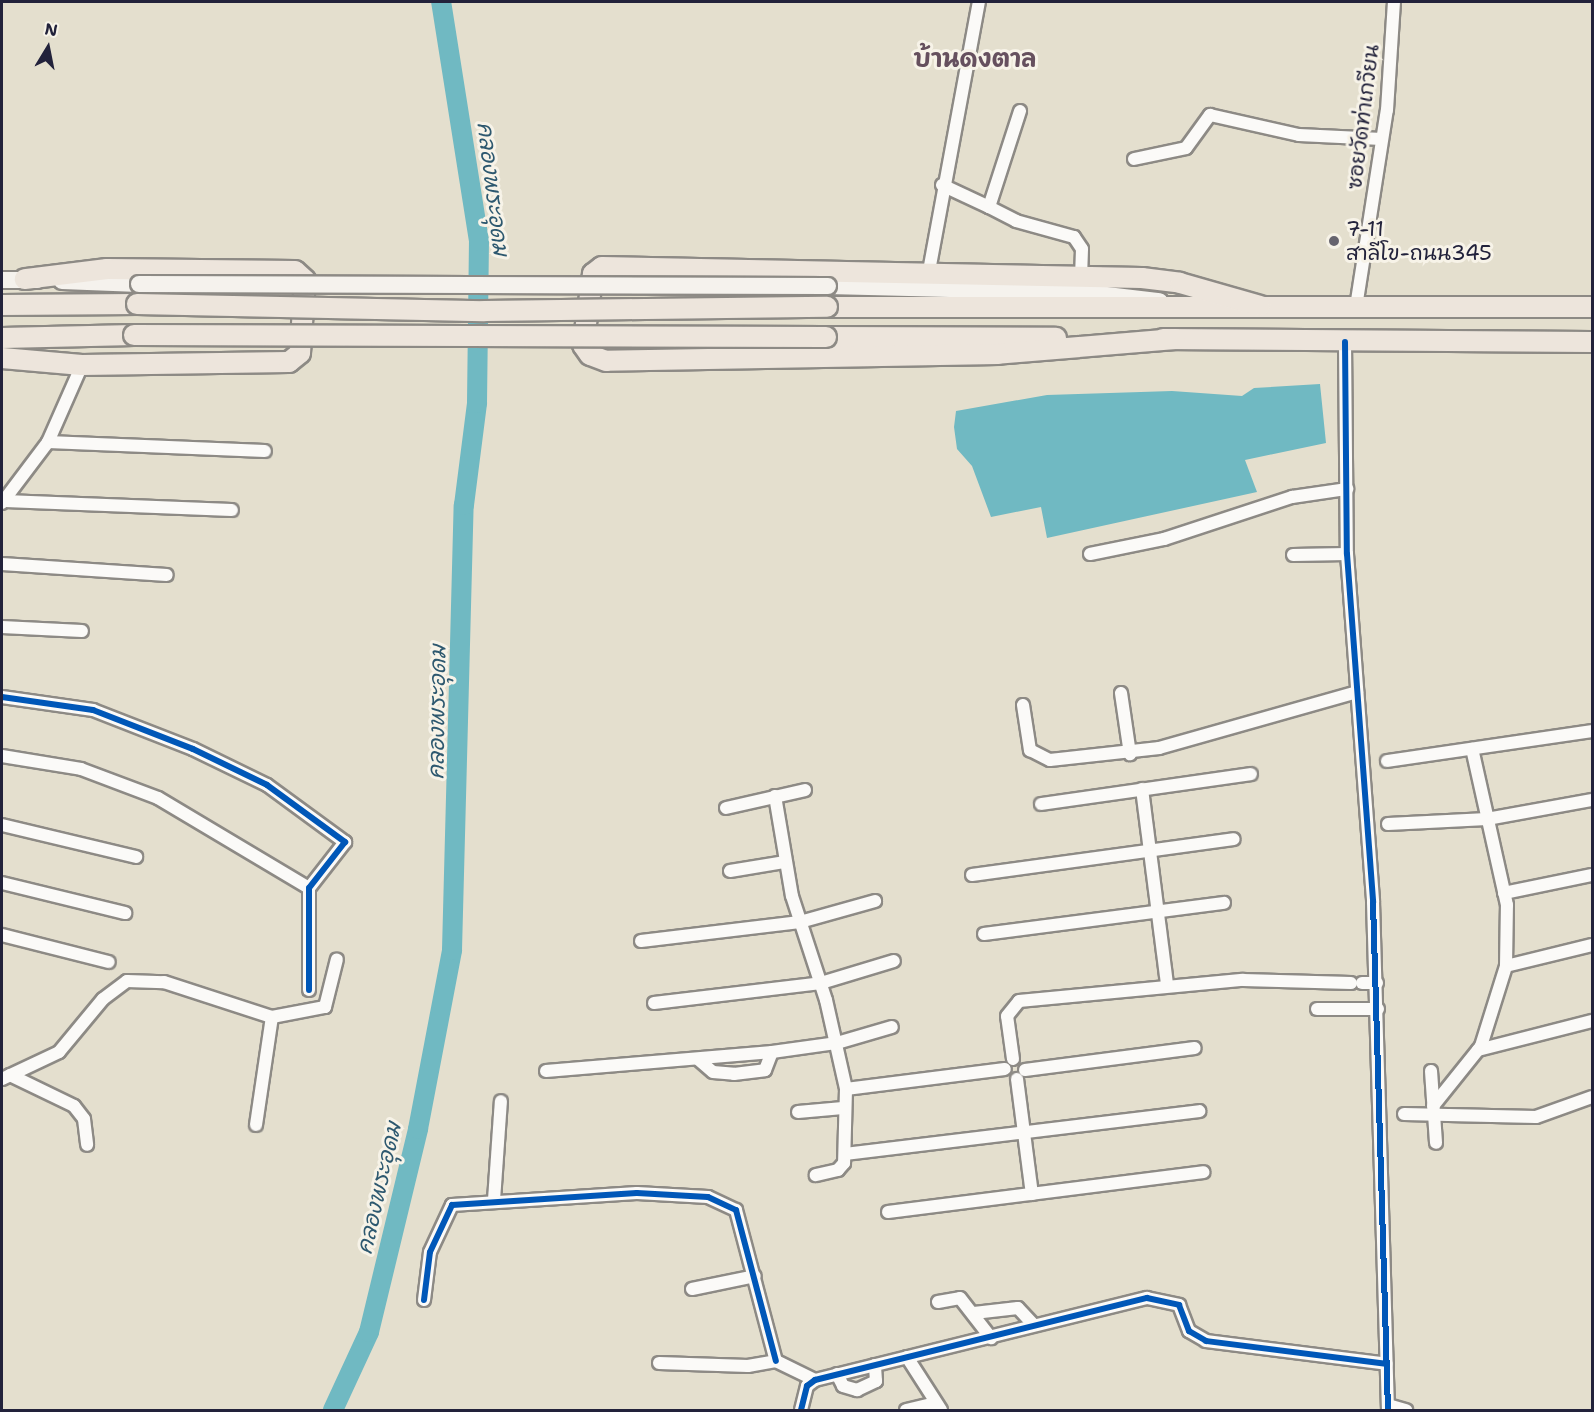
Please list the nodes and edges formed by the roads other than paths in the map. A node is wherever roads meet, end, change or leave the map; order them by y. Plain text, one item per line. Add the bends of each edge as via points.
1 (979, 2) edge
2 (1394, 2) edge
3 (1020, 111) dead end
4 (1382, 139) junction
5 (1134, 159) dead end
6 (942, 185) junction
7 (989, 207) junction
8 (929, 271) junction
9 (1081, 275) junction
10 (25, 279) junction
11 (2, 280) edge
12 (2, 305) edge
13 (1260, 306) junction
14 (1195, 307) junction
15 (1356, 307) junction
16 (1593, 307) edge
17 (2, 338) edge
18 (1175, 339) junction
19 (1345, 342) junction
20 (1593, 342) edge
21 (2, 358) edge
22 (82, 365) junction
23 (48, 442) junction
24 (265, 451) dead end
25 (1347, 489) junction
26 (3, 502) edge
27 (232, 510) dead end
28 (1090, 554) dead end
29 (1347, 554) junction
30 (1293, 555) dead end
31 (2, 564) edge
32 (167, 575) dead end
33 (2, 627) edge
34 (82, 631) dead end
35 (1357, 692) junction
36 (1121, 693) dead end
37 (2, 697) edge
38 (1023, 705) dead end
39 (1593, 731) edge
40 (1472, 749) junction
41 (1130, 754) junction
42 (2, 756) edge
43 (1387, 761) dead end
44 (1251, 774) dead end
45 (1142, 789) junction
46 (805, 790) dead end
47 (775, 796) junction
48 (1593, 800) edge
49 (1041, 804) dead end
50 (726, 808) dead end
51 (1487, 819) junction
52 (1388, 824) dead end
53 (2, 825) edge
54 (1234, 839) dead end
55 (1150, 850) junction
56 (136, 857) dead end
57 (785, 862) junction
58 (730, 872) dead end
59 (972, 875) dead end
60 (1593, 875) edge
61 (2, 883) edge
62 (309, 888) junction
63 (1504, 892) junction
64 (875, 901) dead end
65 (1224, 903) dead end
66 (1158, 911) junction
67 (125, 913) dead end
68 (800, 922) junction
69 (2, 934) edge
70 (984, 934) dead end
71 (641, 941) dead end
72 (1593, 945) edge
73 (337, 959) dead end
74 (894, 961) dead end
75 (109, 962) dead end
76 (1506, 966) junction
77 (821, 983) junction
78 (1377, 983) junction
79 (1167, 985) junction
80 (309, 990) dead end
81 (654, 1003) dead end
82 (1317, 1008) dead end
83 (1377, 1009) junction
84 (272, 1017) junction
85 (1593, 1021) edge
86 (892, 1028) dead end
87 (837, 1043) junction
88 (1195, 1048) dead end
89 (1478, 1050) junction
90 (772, 1052) junction
91 (699, 1060) junction
92 (1009, 1064) junction
93 (546, 1071) dead end
94 (1431, 1071) dead end
95 (1021, 1074) junction
96 (6, 1077) edge
97 (846, 1089) junction
98 (1593, 1097) edge
99 (501, 1101) dead end
100 (1433, 1106) junction
101 (843, 1108) junction
102 (1199, 1111) dead end
103 (798, 1112) dead end
104 (1404, 1114) dead end
105 (1434, 1119) junction
106 (255, 1125) dead end
107 (1024, 1132) junction
108 (1436, 1143) dead end
109 (87, 1145) dead end
110 (845, 1154) junction
111 (1203, 1172) dead end
112 (816, 1175) dead end
113 (1032, 1194) junction
114 (494, 1200) junction
115 (888, 1212) dead end
116 (755, 1276) junction
117 (692, 1289) dead end
118 (424, 1300) dead end
119 (938, 1302) dead end
120 (974, 1313) junction
121 (1033, 1324) junction
122 (991, 1338) junction
123 (907, 1357) junction
124 (776, 1360) junction
125 (659, 1363) dead end
126 (1387, 1364) junction
127 (875, 1365) junction
128 (837, 1374) junction
129 (815, 1380) junction
130 (937, 1407) edge
131 (1388, 1408) edge
132 (801, 1410) edge
133 (906, 1410) edge
134 (1406, 1410) edge

1 - 6 street via 974,43
2 - 4 street, ซอยวัดท่าเกวียน
3 - 7 street
4 - 5 street via 1299,135 1210,115 1186,148
4 - 15 street, ซอยวัดท่าเกวียน
6 - 7 street
6 - 8 street
7 - 9 street via 1016,221 1074,237 1082,249
8 - 9 main road
8 - 18 main road via 602,267 592,274 583,345 590,355 606,361 998,354
9 - 13 main road via 1180,283
10 - 11 main road
10 - 14 main road, bridge via 139,284 828,286 1081,292
10 - 22 main road via 107,269 303,273 296,360
12 - 14 main road, bridge via 484,311
13 - 14 main road
13 - 15 main road
15 - 16 main road
17 - 18 main road, bridge via 134,335
18 - 19 main road
19 - 20 main road
19 - 25 street
21 - 22 main road
22 - 23 street
23 - 24 street
23 - 26 street
25 - 28 street via 1292,497 1164,538
25 - 29 street
26 - 27 street
29 - 30 street
29 - 35 street
31 - 32 street
33 - 34 street
35 - 41 street
35 - 78 street
36 - 41 street
37 - 62 street via 93,710 193,749 267,785 345,842
38 - 41 street via 1034,757 1050,760
39 - 40 street
40 - 43 street
40 - 51 street
42 - 62 street via 81,769 158,798
44 - 45 street
45 - 49 street
45 - 55 street
46 - 47 street
47 - 50 street
47 - 57 street
48 - 51 street
51 - 52 street
51 - 63 street
53 - 56 street
54 - 55 street
55 - 59 street
55 - 66 street
57 - 58 street
57 - 68 street
60 - 63 street
61 - 67 street
62 - 80 street
63 - 76 street
64 - 68 street
65 - 66 street
66 - 70 street
66 - 79 street
68 - 71 street
68 - 77 street
69 - 75 street
72 - 76 street
73 - 84 street via 325,1006
74 - 77 street
76 - 89 street
77 - 81 street
77 - 87 street
78 - 79 street
78 - 83 street
79 - 92 street via 1019,1002 1007,1016
82 - 83 street
83 - 126 street
84 - 96 street via 230,1008 164,982 136,978 103,999 59,1052
84 - 106 street
85 - 89 street
86 - 87 street
87 - 90 street
87 - 97 street
88 - 95 street
89 - 100 street
90 - 91 street
90 - 91 street via 765,1070 734,1074 713,1072
91 - 93 street
92 - 95 street
92 - 95 street
92 - 97 street
94 - 100 street
95 - 107 street
96 - 109 street via 74,1106 84,1119
97 - 101 street
98 - 105 street via 1536,1117
99 - 114 street
100 - 105 street
101 - 103 street
101 - 110 street
102 - 107 street
104 - 105 street
105 - 108 street
107 - 110 street
107 - 113 street
110 - 112 street via 842,1168
111 - 113 street
113 - 115 street
114 - 116 street via 637,1193 722,1200 736,1210
114 - 118 street via 460,1203 445,1213 427,1264
116 - 117 street
116 - 124 street
119 - 120 street via 960,1298
120 - 121 street via 1018,1308
120 - 122 street
121 - 122 street
121 - 126 street via 1162,1298 1179,1305 1190,1331 1206,1341
122 - 123 street
123 - 127 street
123 - 130 street
124 - 125 street via 748,1366
124 - 129 street
126 - 131 street
127 - 128 street
127 - 128 street via 876,1381 857,1390 843,1386
128 - 129 street
129 - 132 street via 807,1386
130 - 133 street
131 - 134 street

